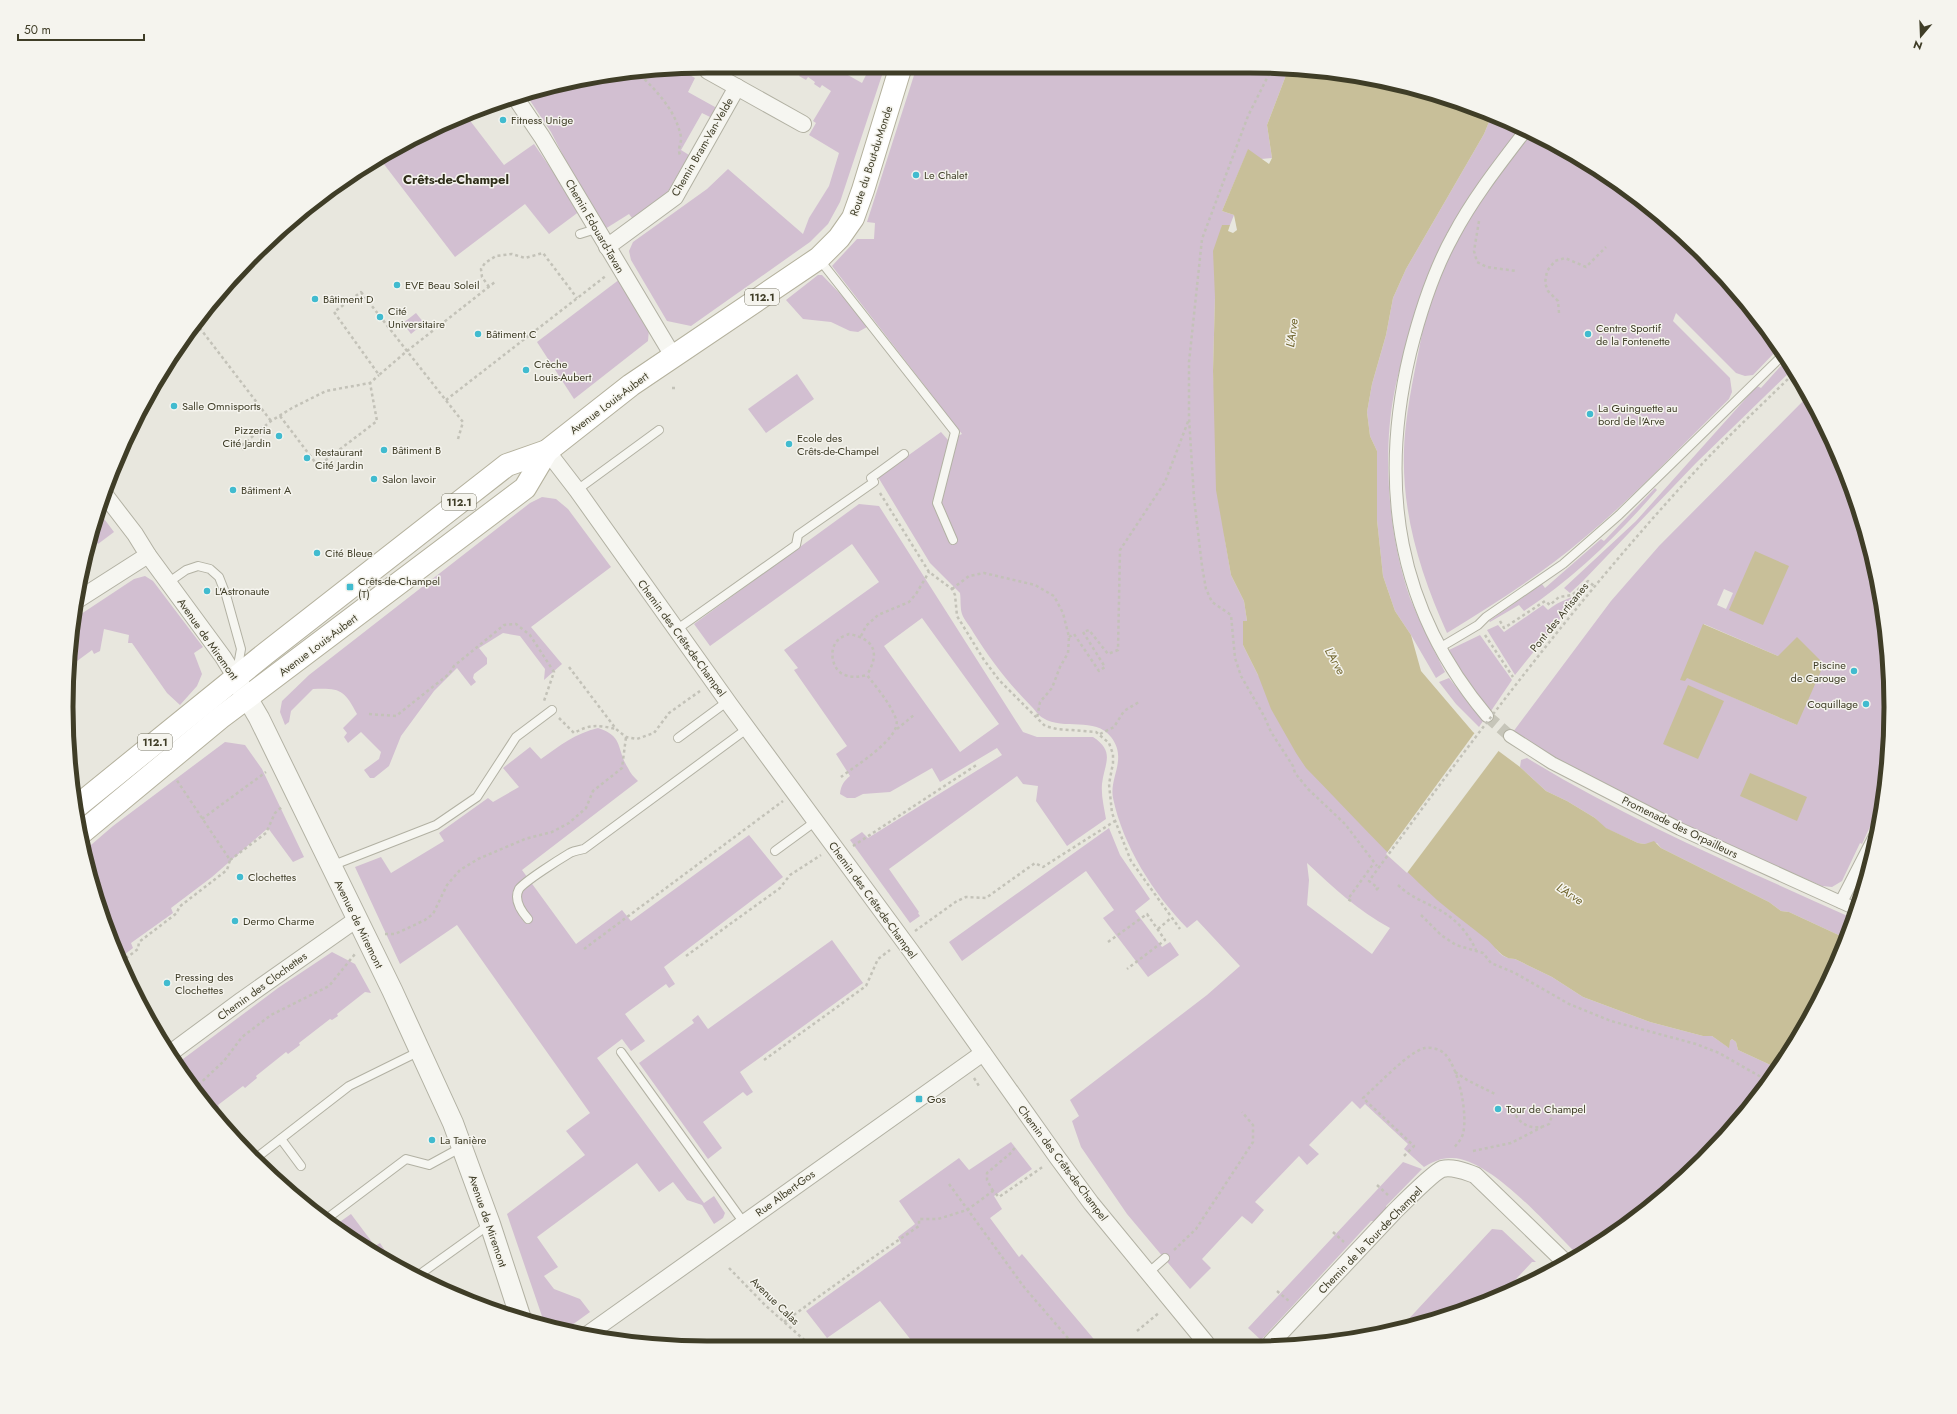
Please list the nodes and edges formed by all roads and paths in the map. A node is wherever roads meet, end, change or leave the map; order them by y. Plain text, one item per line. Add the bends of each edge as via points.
1 (712, 73) edge
2 (899, 73) edge
3 (1269, 73) edge
4 (641, 76) edge
5 (736, 87) junction
6 (519, 102) edge
7 (804, 124) dead end
8 (1523, 135) edge
9 (691, 168) junction
10 (1481, 213) dead end
11 (596, 229) junction
12 (580, 234) dead end
13 (607, 247) junction
14 (1606, 247) dead end
15 (818, 258) junction
16 (618, 266) junction
17 (1516, 271) dead end
18 (495, 282) dead end
19 (489, 287) junction
20 (577, 298) junction
21 (1559, 313) dead end
22 (200, 327) edge
23 (407, 351) junction
24 (673, 356) junction
25 (1779, 359) edge
26 (379, 375) junction
27 (1790, 376) edge
28 (370, 384) junction
29 (672, 388) dead end
30 (676, 388) dead end
31 (446, 400) junction
32 (280, 416) junction
33 (1190, 417) junction
34 (271, 421) junction
35 (659, 430) dead end
36 (458, 439) dead end
37 (244, 450) dead end
38 (547, 451) junction
39 (904, 454) dead end
40 (874, 482) junction
41 (577, 490) junction
42 (108, 499) edge
43 (953, 540) dead end
44 (148, 555) junction
45 (929, 572) junction
46 (168, 582) junction
47 (1594, 586) junction
48 (952, 589) junction
49 (83, 597) edge
50 (1496, 623) dead end
51 (1478, 625) junction
52 (676, 630) junction
53 (861, 636) junction
54 (1069, 637) junction
55 (1441, 647) junction
56 (569, 667) dead end
57 (867, 675) junction
58 (1514, 677) dead end
59 (236, 678) junction
60 (702, 689) dead end
61 (247, 698) junction
62 (728, 701) junction
63 (1139, 702) dead end
64 (552, 710) junction
65 (369, 714) dead end
66 (914, 715) dead end
67 (1487, 716) tunnel mouth
68 (1037, 719) junction
69 (748, 728) junction
70 (616, 729) junction
71 (896, 729) junction
72 (1100, 734) junction
73 (1510, 736) tunnel mouth
74 (626, 737) junction
75 (678, 738) dead end
76 (978, 764) dead end
77 (266, 771) dead end
78 (841, 777) dead end
79 (176, 779) dead end
80 (783, 801) dead end
81 (80, 804) edge
82 (283, 806) dead end
83 (202, 819) junction
84 (816, 821) junction
85 (1115, 821) junction
86 (85, 830) edge
87 (851, 847) dead end
88 (775, 851) dead end
89 (1867, 852) edge
90 (822, 855) dead end
91 (230, 860) junction
92 (1374, 863) junction
93 (331, 866) junction
94 (1377, 866) dead end
95 (1398, 884) dead end
96 (1376, 890) dead end
97 (1351, 901) dead end
98 (1841, 902) junction
99 (1851, 906) edge
100 (1421, 915) dead end
101 (1171, 918) junction
102 (357, 920) junction
103 (528, 920) dead end
104 (1158, 929) junction
105 (1180, 929) dead end
106 (913, 932) dead end
107 (382, 934) dead end
108 (1108, 942) dead end
109 (584, 949) dead end
110 (890, 950) dead end
111 (1476, 950) junction
112 (356, 952) dead end
113 (686, 956) dead end
114 (125, 959) edge
115 (1128, 969) dead end
116 (174, 1050) edge
117 (420, 1051) junction
118 (621, 1052) dead end
119 (983, 1053) junction
120 (764, 1060) dead end
121 (1454, 1072) junction
122 (1763, 1078) edge
123 (198, 1085) edge
124 (1495, 1094) dead end
125 (1563, 1107) dead end
126 (1513, 1110) dead end
127 (1242, 1112) dead end
128 (1542, 1127) junction
129 (281, 1139) junction
130 (462, 1147) junction
131 (1015, 1147) dead end
132 (1453, 1149) dead end
133 (1472, 1151) dead end
134 (259, 1155) edge
135 (1404, 1156) dead end
136 (1057, 1157) junction
137 (301, 1166) dead end
138 (948, 1184) dead end
139 (993, 1191) junction
140 (967, 1210) junction
141 (330, 1216) edge
142 (744, 1223) junction
143 (490, 1224) junction
144 (1165, 1258) joint
145 (1562, 1259) edge
146 (730, 1268) dead end
147 (422, 1273) edge
148 (1148, 1273) junction
149 (1171, 1302) junction
150 (519, 1312) edge
151 (784, 1322) junction
152 (593, 1331) edge
153 (1137, 1331) dead end
154 (1273, 1340) edge
155 (805, 1341) edge
156 (1070, 1341) edge
157 (1204, 1341) edge

1 - 5 street, Chemin Bram-Van-Velde
2 - 15 main road, Route du Bout-du-Monde / 112.1 via 864,190 853,218 839,238
3 - 33 path via 1248,116 1202,239 1189,362
4 - 9 path via 657,92 675,120 682,139 678,151 682,161
5 - 7 street, Chemin Bram-Van-Velde
5 - 9 street, Chemin Bram-Van-Velde
6 - 11 street, Chemin Edouard-Tavan
8 - 55 street via 1474,200 1443,256 1415,332 1402,394 1394,465 1399,526 1407,567
9 - 13 street, Chemin Bram-Van-Velde via 675,197
10 - 17 path via 1474,252 1477,262 1487,268
11 - 12 lane
11 - 13 street, Chemin Edouard-Tavan
13 - 16 street, Chemin Edouard-Tavan
14 - 21 path via 1586,267 1565,258 1555,261 1547,271 1545,283 1548,291 1558,301
15 - 24 main road, Route du Bout-du-Monde / 112.1
15 - 43 lane via 955,432 937,503
16 - 20 path
16 - 24 street, Chemin Edouard-Tavan
18 - 19 path
19 - 20 path via 482,277 481,269 496,256 512,254 526,258 543,253
19 - 23 path
20 - 31 path
22 - 34 path
23 - 26 path
23 - 26 path via 361,292 334,312
23 - 31 path
24 - 38 main road, Avenue Louis-Aubert / 112.1 via 631,385
25 - 51 lane via 1619,516 1563,564
26 - 28 path
27 - 47 path, Pont des Artisanes, bridge via 1703,463
28 - 32 path via 326,391
28 - 32 path via 377,421 318,466
29 - 30 path
31 - 36 path via 463,422
32 - 34 path
33 - 54 path via 1165,482 1120,550 1118,650 1108,654 1089,630 1083,632 1105,666 1099,671 1074,634
33 - 92 path via 1194,498 1206,589 1212,602 1231,615 1235,658 1240,676 1295,773 1308,790 1345,824
34 - 37 path via 241,446
35 - 41 lane
38 - 41 street, Chemin des Crêts-de-Champel
38 - 59 main road, Avenue Louis-Aubert / 112.1 via 507,465
38 - 61 main road, Avenue Louis-Aubert / 112.1 via 525,488
39 - 40 lane via 871,478
40 - 45 path
40 - 52 lane via 798,535 796,545
41 - 52 street, Chemin des Crêts-de-Champel
42 - 44 street
44 - 46 street, Avenue de Miremont
44 - 49 street
45 - 48 path
45 - 53 path via 909,602 878,615 866,626
46 - 59 street, Avenue de Miremont
46 - 59 lane via 186,570 198,566 210,569 219,577 241,649
47 - 50 path via 1588,581 1572,595 1559,597 1550,605 1545,602 1504,628 1500,621
47 - 96 path, Pont des Artisanes, bridge via 1496,709 1369,881 1378,888
48 - 54 path via 969,576 984,573 1035,585 1054,596 1063,613
48 - 68 path via 957,616 984,660 999,680
51 - 55 lane
51 - 58 path
52 - 62 street, Chemin des Crêts-de-Champel
53 - 57 path via 870,643 875,652 873,664
53 - 57 path via 849,634 838,640 832,652 834,665 843,675
54 - 68 path via 1068,653 1052,688 1040,702
55 - 67 street via 1460,682
56 - 70 path
57 - 71 path via 897,720
59 - 61 street, Avenue de Miremont
59 - 81 main road, Avenue Louis-Aubert / 112.1
60 - 74 path via 669,713 654,733 637,739
61 - 86 main road, Avenue Louis-Aubert / 112.1
61 - 93 street, Avenue de Miremont
62 - 69 street, Chemin des Crêts-de-Champel
62 - 75 lane
63 - 72 path via 1124,710 1114,726
64 - 65 path via 544,701 554,672 530,635 516,624 504,625 454,666 449,674 396,716
64 - 70 path via 574,733 585,726 600,725
64 - 93 lane via 516,737 477,798 436,825
66 - 71 path
68 - 72 path via 1046,726 1057,729
69 - 84 street, Chemin des Crêts-de-Champel
69 - 103 lane via 584,849 571,852 528,881 519,889 517,899 519,910
70 - 74 path
71 - 78 path via 888,741
72 - 85 path via 1113,754 1109,796
73 - 98 street, Promenade des Orpailleurs via 1552,763 1680,829
74 - 107 path via 622,768 593,791 586,808 569,823 552,832 525,839 460,870 447,885 433,914 395,934
76 - 87 path
77 - 83 path
79 - 83 path
80 - 109 path
82 - 91 path via 275,813 266,833
83 - 91 path
84 - 88 lane
84 - 119 street, Chemin des Crêts-de-Champel
85 - 101 path via 1131,861
85 - 106 path via 1043,867 1035,863 986,898 966,897 957,901
89 - 98 street
90 - 113 path via 790,875 780,888
91 - 114 path via 227,870 179,907 177,913 139,942 138,949
92 - 94 path
92 - 97 path via 1348,899
93 - 102 street, Avenue de Miremont
95 - 111 path via 1417,900 1444,912 1470,937
98 - 99 street, Promenade des Orpailleurs
100 - 111 path via 1456,945
101 - 104 path
101 - 105 path
102 - 116 street, Chemin des Clochettes
102 - 117 street, Avenue de Miremont
104 - 108 path via 1147,914
104 - 115 path via 1165,940
110 - 120 path via 878,959 866,986
111 - 122 path via 1483,953 1491,963 1515,973 1569,1004 1611,1021 1702,1046
112 - 123 path via 329,986 271,1015 242,1037 224,1061
117 - 129 lane via 349,1086
117 - 130 street, Avenue de Miremont
118 - 142 lane
119 - 136 street, Chemin des Crêts-de-Champel
119 - 142 street, Rue Albert-Gos
121 - 124 path
121 - 132 path via 1463,1106 1464,1124 1460,1141
121 - 135 path via 1444,1053 1437,1049 1424,1048 1410,1055 1363,1098 1414,1146
125 - 128 path via 1554,1110 1549,1124
126 - 128 path via 1522,1124
127 - 144 path via 1253,1125 1253,1142 1196,1229
128 - 133 path via 1512,1143
129 - 134 lane
129 - 137 lane
130 - 141 lane via 429,1165 406,1159
130 - 143 street, Avenue de Miremont
131 - 139 path via 987,1174
136 - 139 path via 999,1197
136 - 148 street, Chemin des Crêts-de-Champel
138 - 140 path
139 - 140 path
140 - 151 path via 938,1219 920,1219 919,1226
140 - 156 path via 1024,1287
142 - 152 street, Rue Albert-Gos
143 - 147 lane
143 - 150 street, Avenue de Miremont
144 - 148 lane
145 - 154 street, Chemin de la Tour-de-Champel via 1475,1176 1459,1169 1442,1169 1410,1195
146 - 151 path, Avenue Calas
148 - 149 street, Chemin des Crêts-de-Champel
149 - 153 path
149 - 157 street, Chemin des Crêts-de-Champel
151 - 155 path, Avenue Calas

